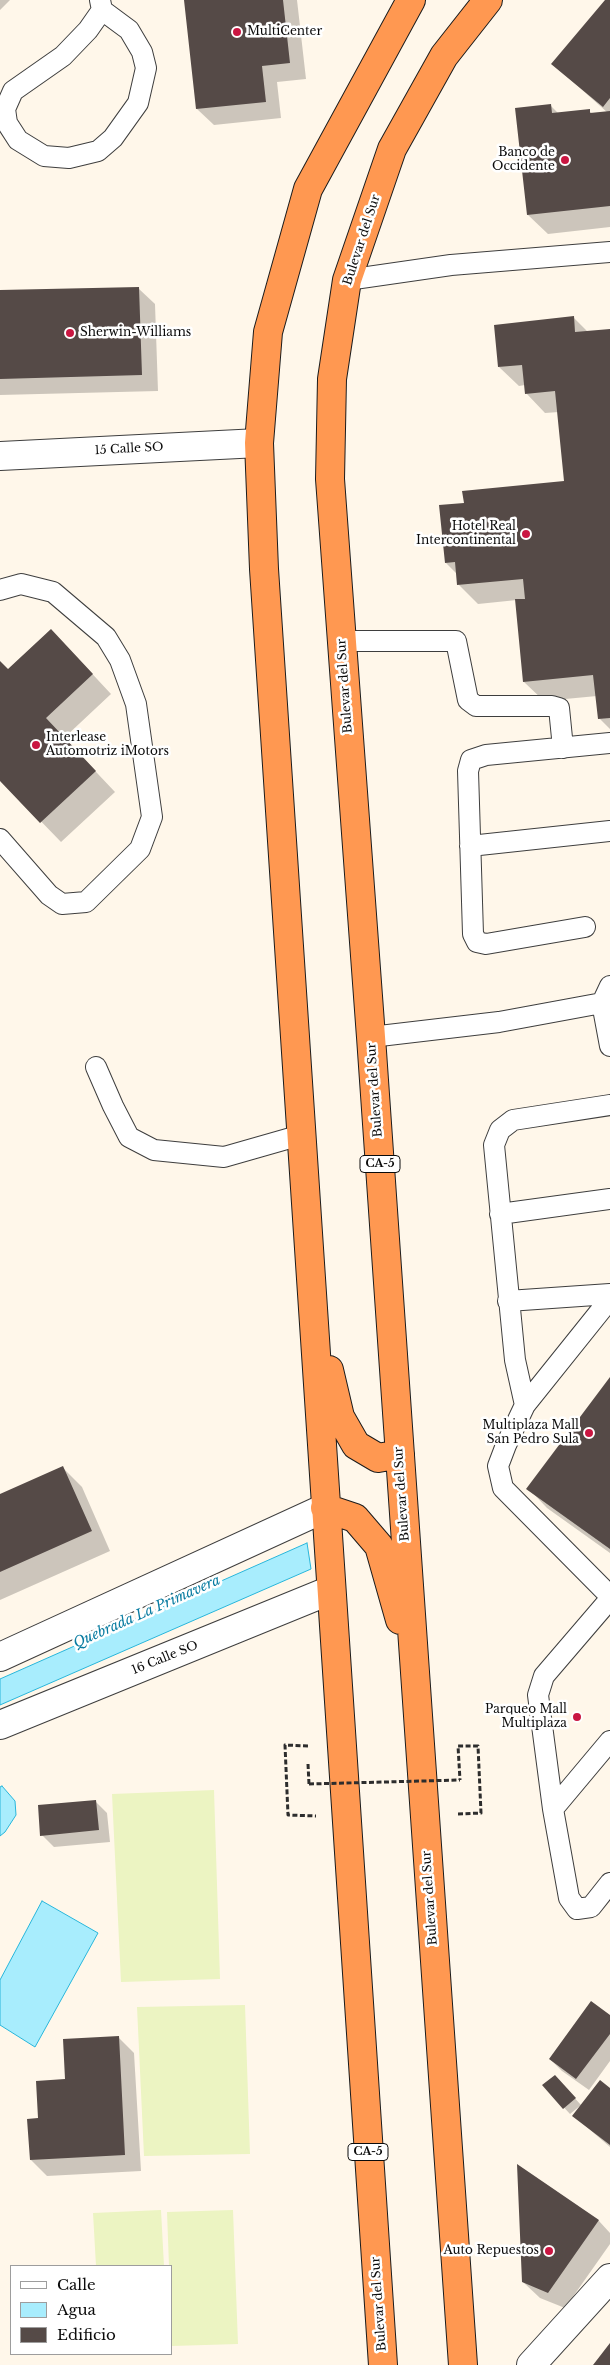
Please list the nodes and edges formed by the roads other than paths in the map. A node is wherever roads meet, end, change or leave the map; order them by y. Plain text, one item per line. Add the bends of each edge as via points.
1 (411, 0) edge
2 (488, 0) edge
3 (101, 5) edge
4 (610, 252) edge
5 (347, 280) junction
6 (259, 443) junction
7 (0, 456) edge
8 (0, 590) edge
9 (342, 641) junction
10 (610, 743) edge
11 (563, 748) junction
12 (610, 831) edge
13 (0, 839) edge
14 (470, 846) junction
15 (585, 927) dead end
16 (606, 994) edge
17 (371, 1037) junction
18 (610, 1046) edge
19 (96, 1067) dead end
20 (610, 1106) edge
21 (301, 1135) junction
22 (610, 1199) edge
23 (500, 1214) junction
24 (610, 1294) edge
25 (311, 1295) junction
26 (610, 1299) edge
27 (508, 1301) junction
28 (525, 1405) junction
29 (400, 1454) junction
30 (325, 1508) junction
31 (331, 1590) junction
32 (610, 1597) edge
33 (0, 1657) edge
34 (415, 1675) junction
35 (0, 1726) edge
36 (610, 1741) edge
37 (553, 1810) junction
38 (610, 1883) edge
39 (610, 2278) edge
40 (383, 2365) edge
41 (463, 2365) edge
42 (531, 2365) edge

1 - 6 highway, Bulevar del Sur / CA-5 via 308,189 268,332
2 - 5 highway, Bulevar del Sur / CA-5 via 444,56 392,149
3 - 3 lane via 88,30 62,56 13,91 5,109 7,123 18,140 44,156 69,158 98,151 114,138 138,103 146,68 142,52 129,30
4 - 5 lane via 451,265
5 - 9 highway, Bulevar del Sur / CA-5 via 332,379 330,479
6 - 7 street, 15 Calle SO
6 - 21 highway, Bulevar del Sur / CA-5 via 264,569
8 - 13 lane via 21,584 53,592 106,637 120,660 136,704 152,817 140,849 86,902 62,904 49,895
9 - 11 lane via 456,641 468,700 476,706 559,708
9 - 17 highway, Bulevar del Sur / CA-5
10 - 11 lane
11 - 14 lane via 486,754 471,760 468,771
12 - 14 lane
14 - 15 lane via 473,934 477,942 486,944
16 - 17 lane via 499,1022
16 - 18 lane
17 - 29 highway, Bulevar del Sur / CA-5
19 - 21 lane via 129,1137 154,1150 224,1156
20 - 23 lane via 514,1120 500,1130 494,1146
21 - 25 highway, Bulevar del Sur / CA-5
22 - 23 lane
23 - 27 lane
24 - 27 lane
25 - 29 highway via 340,1417 356,1445 378,1458
25 - 30 highway, Bulevar del Sur / CA-5
26 - 28 lane
27 - 28 lane via 515,1360
28 - 32 lane via 498,1466 503,1488
29 - 34 highway, Bulevar del Sur / CA-5
30 - 31 highway, Bulevar del Sur / CA-5
30 - 33 street
30 - 34 highway via 355,1518 379,1546
31 - 35 street, 16 Calle SO
31 - 40 highway, Bulevar del Sur / CA-5
32 - 37 lane via 544,1676 538,1695
34 - 41 highway, Bulevar del Sur / CA-5
36 - 37 lane
37 - 38 lane via 569,1898 577,1909 591,1907
39 - 42 street

